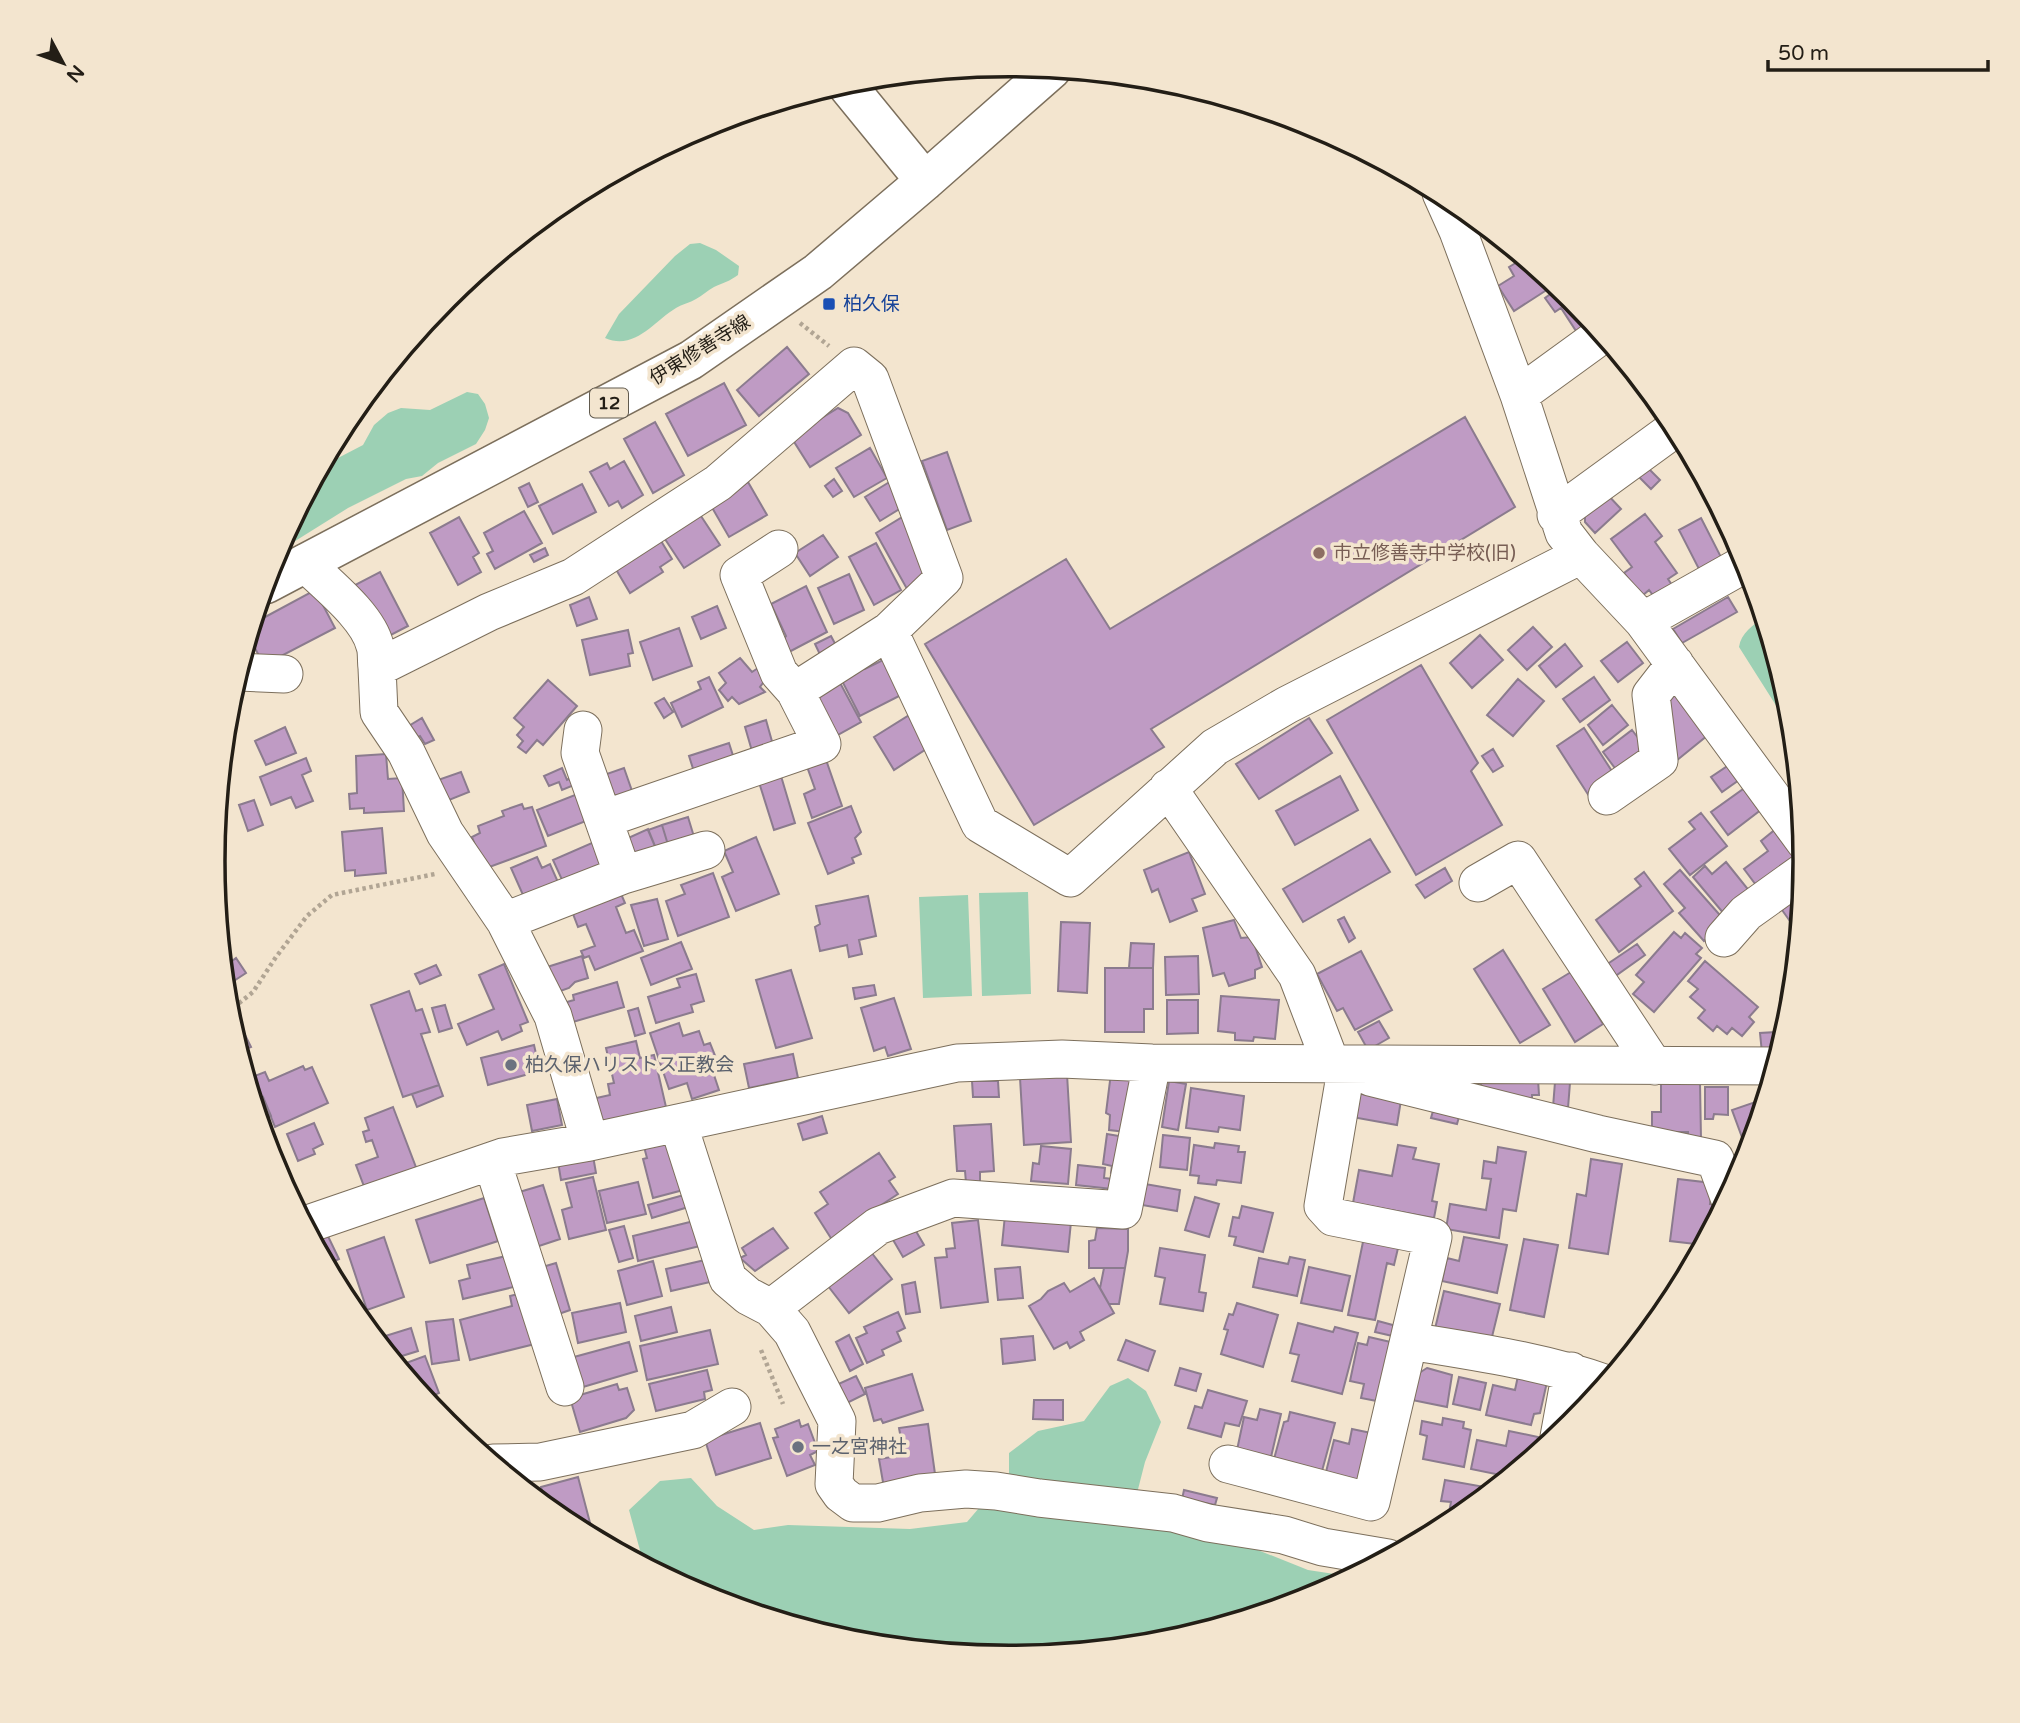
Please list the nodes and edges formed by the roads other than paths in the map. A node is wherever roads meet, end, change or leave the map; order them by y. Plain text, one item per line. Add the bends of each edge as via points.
1 (1042, 78) edge
2 (853, 93) edge
3 (925, 181) junction
4 (1467, 225) edge
5 (1596, 339) edge
6 (1518, 395) junction
7 (1667, 434) edge
8 (1556, 515) junction
9 (779, 549) dead end
10 (1581, 555) junction
11 (305, 563) junction
12 (1738, 568) edge
13 (279, 576) edge
14 (1643, 621) junction
15 (889, 631) junction
16 (1675, 664) junction
17 (377, 668) junction
18 (249, 672) edge
19 (284, 674) dead end
20 (795, 691) junction
21 (583, 730) dead end
22 (1168, 788) junction
23 (1607, 796) dead end
24 (604, 819) junction
25 (1793, 826) edge
26 (706, 850) dead end
27 (623, 875) junction
28 (1794, 879) edge
29 (1478, 883) dead end
30 (505, 920) junction
31 (1724, 938) dead end
32 (1152, 1063) junction
33 (1339, 1064) junction
34 (1654, 1066) junction
35 (1768, 1066) edge
36 (678, 1123) junction
37 (590, 1142) junction
38 (492, 1161) junction
39 (1725, 1184) edge
40 (314, 1222) edge
41 (771, 1308) junction
42 (1410, 1340) junction
43 (1598, 1372) edge
44 (565, 1387) dead end
45 (1583, 1397) edge
46 (732, 1407) dead end
47 (507, 1463) edge
48 (1228, 1464) dead end
49 (1374, 1556) edge

1 - 3 main road, 伊東修善寺線 / 12
2 - 3 main road
3 - 11 main road, 伊東修善寺線 / 12 via 818,272 691,360
4 - 6 street
5 - 6 street
6 - 8 street
7 - 8 street
8 - 10 street
9 - 20 street via 739,575 779,673
10 - 14 street
10 - 22 street via 1287,705 1215,747
11 - 13 main road, 伊東修善寺線 / 12
11 - 17 street via 368,630 376,646
12 - 14 street
14 - 16 street
15 - 17 street via 944,578 870,379 855,366 718,484 573,577 489,612
15 - 20 street
15 - 22 street via 980,824 1070,878
16 - 23 street via 1651,695 1659,760
16 - 25 street
17 - 30 street via 379,712 406,752 445,833
18 - 19 street
20 - 24 street via 822,744
21 - 24 street via 580,753
22 - 33 street via 1297,975
24 - 27 street
26 - 27 street
27 - 30 street
28 - 31 street via 1746,913
29 - 34 street via 1518,860
30 - 37 street via 553,1016
32 - 33 street
32 - 36 street via 1062,1059 957,1063
32 - 41 street via 1123,1210 953,1198 878,1226
33 - 34 street
33 - 39 street via 1370,1077 1598,1134 1715,1158
33 - 42 street via 1323,1206 1333,1217 1433,1237
34 - 35 street
36 - 37 street
36 - 41 street via 728,1279
37 - 38 street
38 - 40 street
38 - 44 street
41 - 49 street via 792,1332 836,1422 834,1484 853,1503 878,1503 920,1493 996,1490 1173,1513
42 - 43 street
42 - 48 street via 1371,1502
43 - 45 street
46 - 47 street via 693,1430 540,1462

